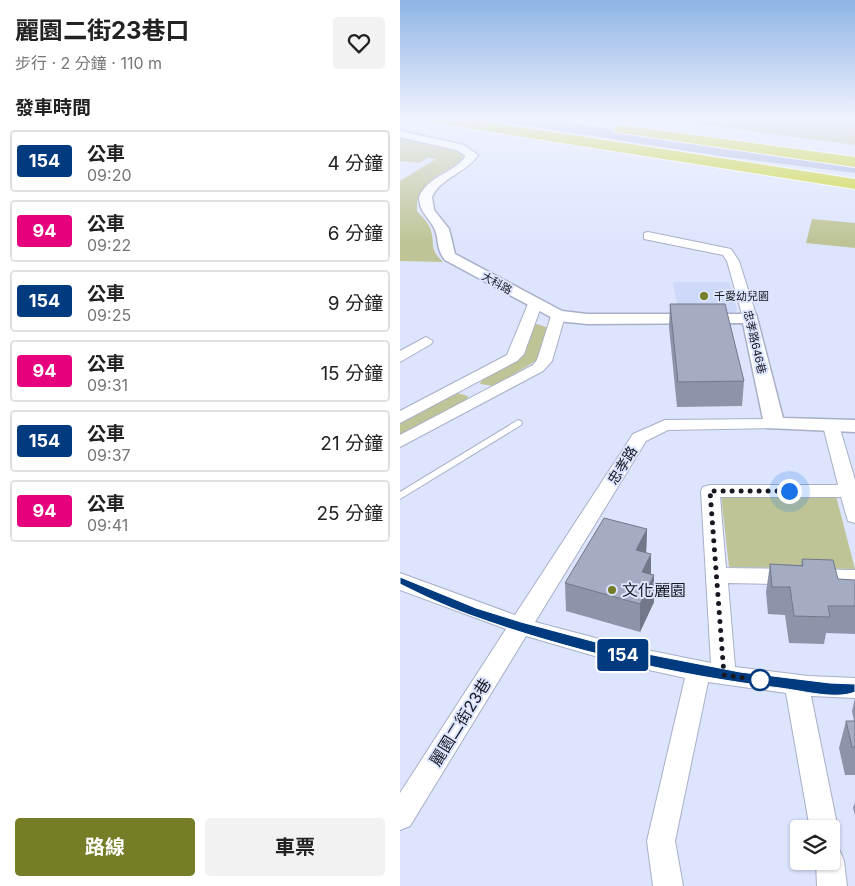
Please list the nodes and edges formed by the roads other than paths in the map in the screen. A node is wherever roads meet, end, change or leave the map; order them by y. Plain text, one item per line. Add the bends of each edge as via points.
1 (468, 159) edge
2 (688, 159) edge
3 (732, 159) edge
4 (838, 159) edge
5 (855, 162) edge
6 (855, 175) edge
7 (855, 184) edge
8 (648, 236) dead end
9 (535, 304) junction
10 (558, 316) junction
11 (750, 318) junction
12 (426, 341) dead end
13 (400, 357) edge
14 (462, 384) junction
15 (483, 396) junction
16 (400, 418) edge
17 (518, 423) dead end
18 (774, 424) junction
19 (832, 426) junction
20 (855, 426) edge
21 (400, 442) edge
22 (849, 491) junction
23 (400, 496) edge
24 (855, 516) edge
25 (718, 575) junction
26 (855, 578) edge
27 (400, 581) edge
28 (520, 627) junction
29 (698, 671) junction
30 (724, 675) junction
31 (797, 685) junction
32 (855, 688) edge
33 (400, 817) edge
34 (822, 820) edge
35 (831, 870) edge
36 (668, 886) edge
37 (832, 886) edge

1 - 9 street, 大科路 via 428,191 425,206 428,214 440,224 443,247 450,257
2 - 7 highway
3 - 6 highway
4 - 5 highway
8 - 11 street, 忠孝路646巷 via 727,252 733,261
9 - 10 street, 大科路
9 - 14 street via 516,354
10 - 11 street, 大科路 via 587,319
10 - 15 street via 544,361 538,368
11 - 18 street, 忠孝路646巷
12 - 13 street
14 - 15 street
14 - 16 street
15 - 21 street
17 - 23 lane
18 - 19 street, 忠孝路
18 - 28 street, 忠孝路 via 665,425 639,438
19 - 20 street, 忠孝路
19 - 22 street
22 - 24 street
22 - 25 street via 710,491
25 - 26 street
25 - 30 street
27 - 28 street
28 - 29 street
28 - 33 street, 麗園二街23巷
29 - 30 street
29 - 36 street via 661,841
30 - 31 street
31 - 32 street
31 - 34 street
35 - 37 street

